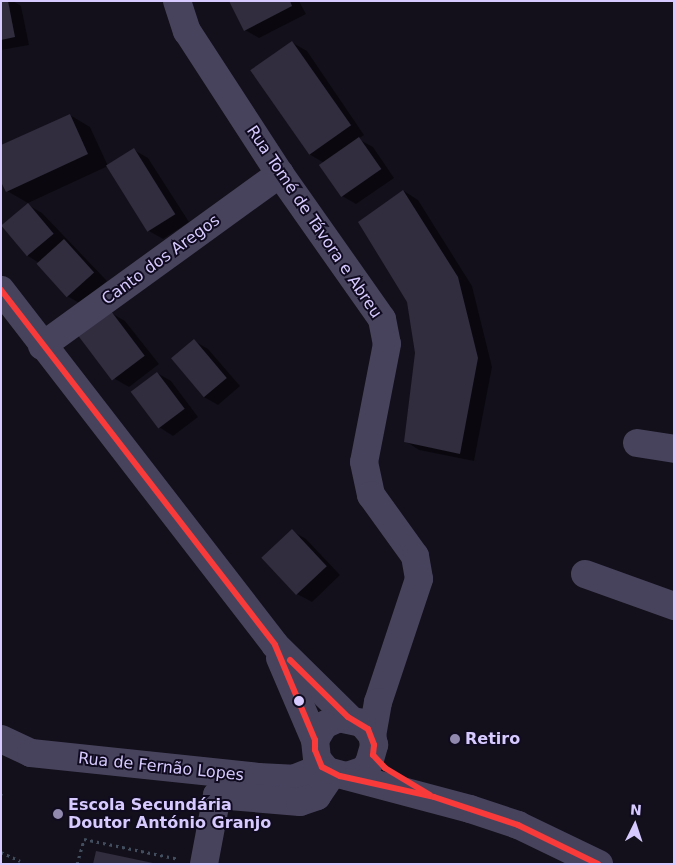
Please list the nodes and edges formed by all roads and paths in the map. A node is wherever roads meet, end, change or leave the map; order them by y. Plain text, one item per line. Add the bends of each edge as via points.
1 (177, 1) edge
2 (280, 174) junction
3 (2, 295) edge
4 (42, 346) junction
5 (638, 443) dead end
6 (674, 449) edge
7 (585, 574) dead end
8 (674, 606) edge
9 (275, 646) junction
10 (348, 718) junction
11 (1, 739) edge
12 (315, 740) junction
13 (372, 745) junction
14 (334, 773) junction
15 (434, 797) junction
16 (1, 852) edge
17 (20, 861) dead end
18 (78, 864) edge
19 (183, 864) edge
20 (204, 864) edge
21 (599, 864) edge

1 - 2 street, Rua Tomé de Távora e Abreu via 187,31
2 - 4 street, Canto dos Aregos
2 - 13 street, Rua Tomé de Távora e Abreu via 382,319 387,344 364,462 371,495 415,556 419,580 378,702
3 - 4 street
4 - 9 street
5 - 6 street
7 - 8 street
9 - 10 street
9 - 12 street
10 - 12 street via 324,725
10 - 13 street via 362,724
11 - 14 street, Rua de Fernão Lopes via 31,753 258,777 292,779
12 - 14 street via 314,750
13 - 14 street via 364,770
13 - 15 street via 391,773
14 - 15 street
14 - 20 street via 317,796 300,802 217,795
15 - 21 street via 518,825
16 - 17 path
18 - 19 path via 84,840 184,861

